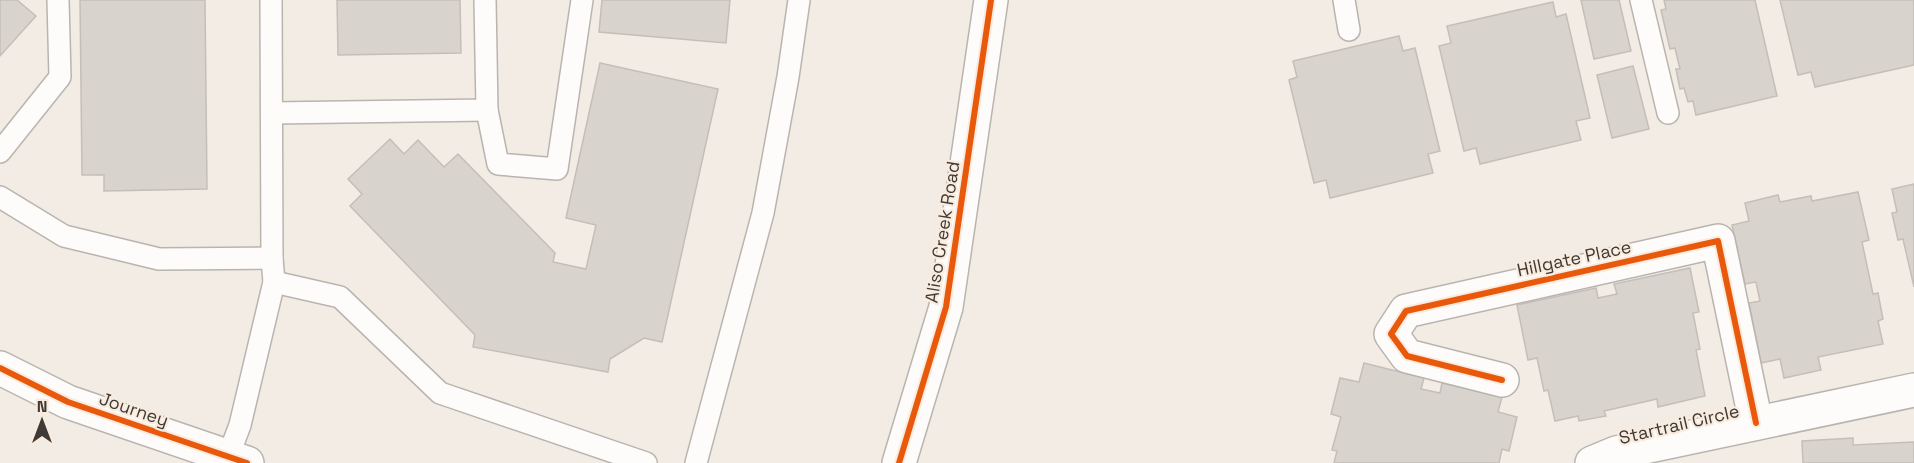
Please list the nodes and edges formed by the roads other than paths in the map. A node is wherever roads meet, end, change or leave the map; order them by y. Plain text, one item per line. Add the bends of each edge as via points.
1 (58, 0) edge
2 (272, 0) edge
3 (485, 0) edge
4 (582, 0) edge
5 (799, 0) edge
6 (991, 0) edge
7 (1344, 0) edge
8 (1641, 0) edge
9 (1349, 30) dead end
10 (487, 110) junction
11 (272, 113) junction
12 (1668, 113) dead end
13 (0, 152) edge
14 (0, 197) edge
15 (272, 258) junction
16 (274, 282) junction
17 (0, 368) edge
18 (1502, 380) dead end
19 (1914, 390) edge
20 (1756, 423) junction
21 (233, 461) edge
22 (646, 463) edge
23 (696, 463) edge
24 (899, 463) edge
25 (1592, 463) edge

1 - 13 lane via 60,77
2 - 11 lane
3 - 10 lane
4 - 10 lane via 557,170 498,164
5 - 23 lane via 763,213
6 - 24 street, Aliso Creek Road via 946,307
7 - 9 lane
8 - 12 lane
10 - 11 lane
11 - 15 lane
14 - 15 lane via 64,236 159,259
15 - 16 lane
16 - 21 lane
16 - 22 lane via 340,297 440,393
17 - 21 street, Journey via 68,402
18 - 20 street, Hillgate Place via 1407,356 1391,334 1406,311 1718,242
19 - 20 street, Startrail Circle
20 - 25 street, Startrail Circle via 1616,453

